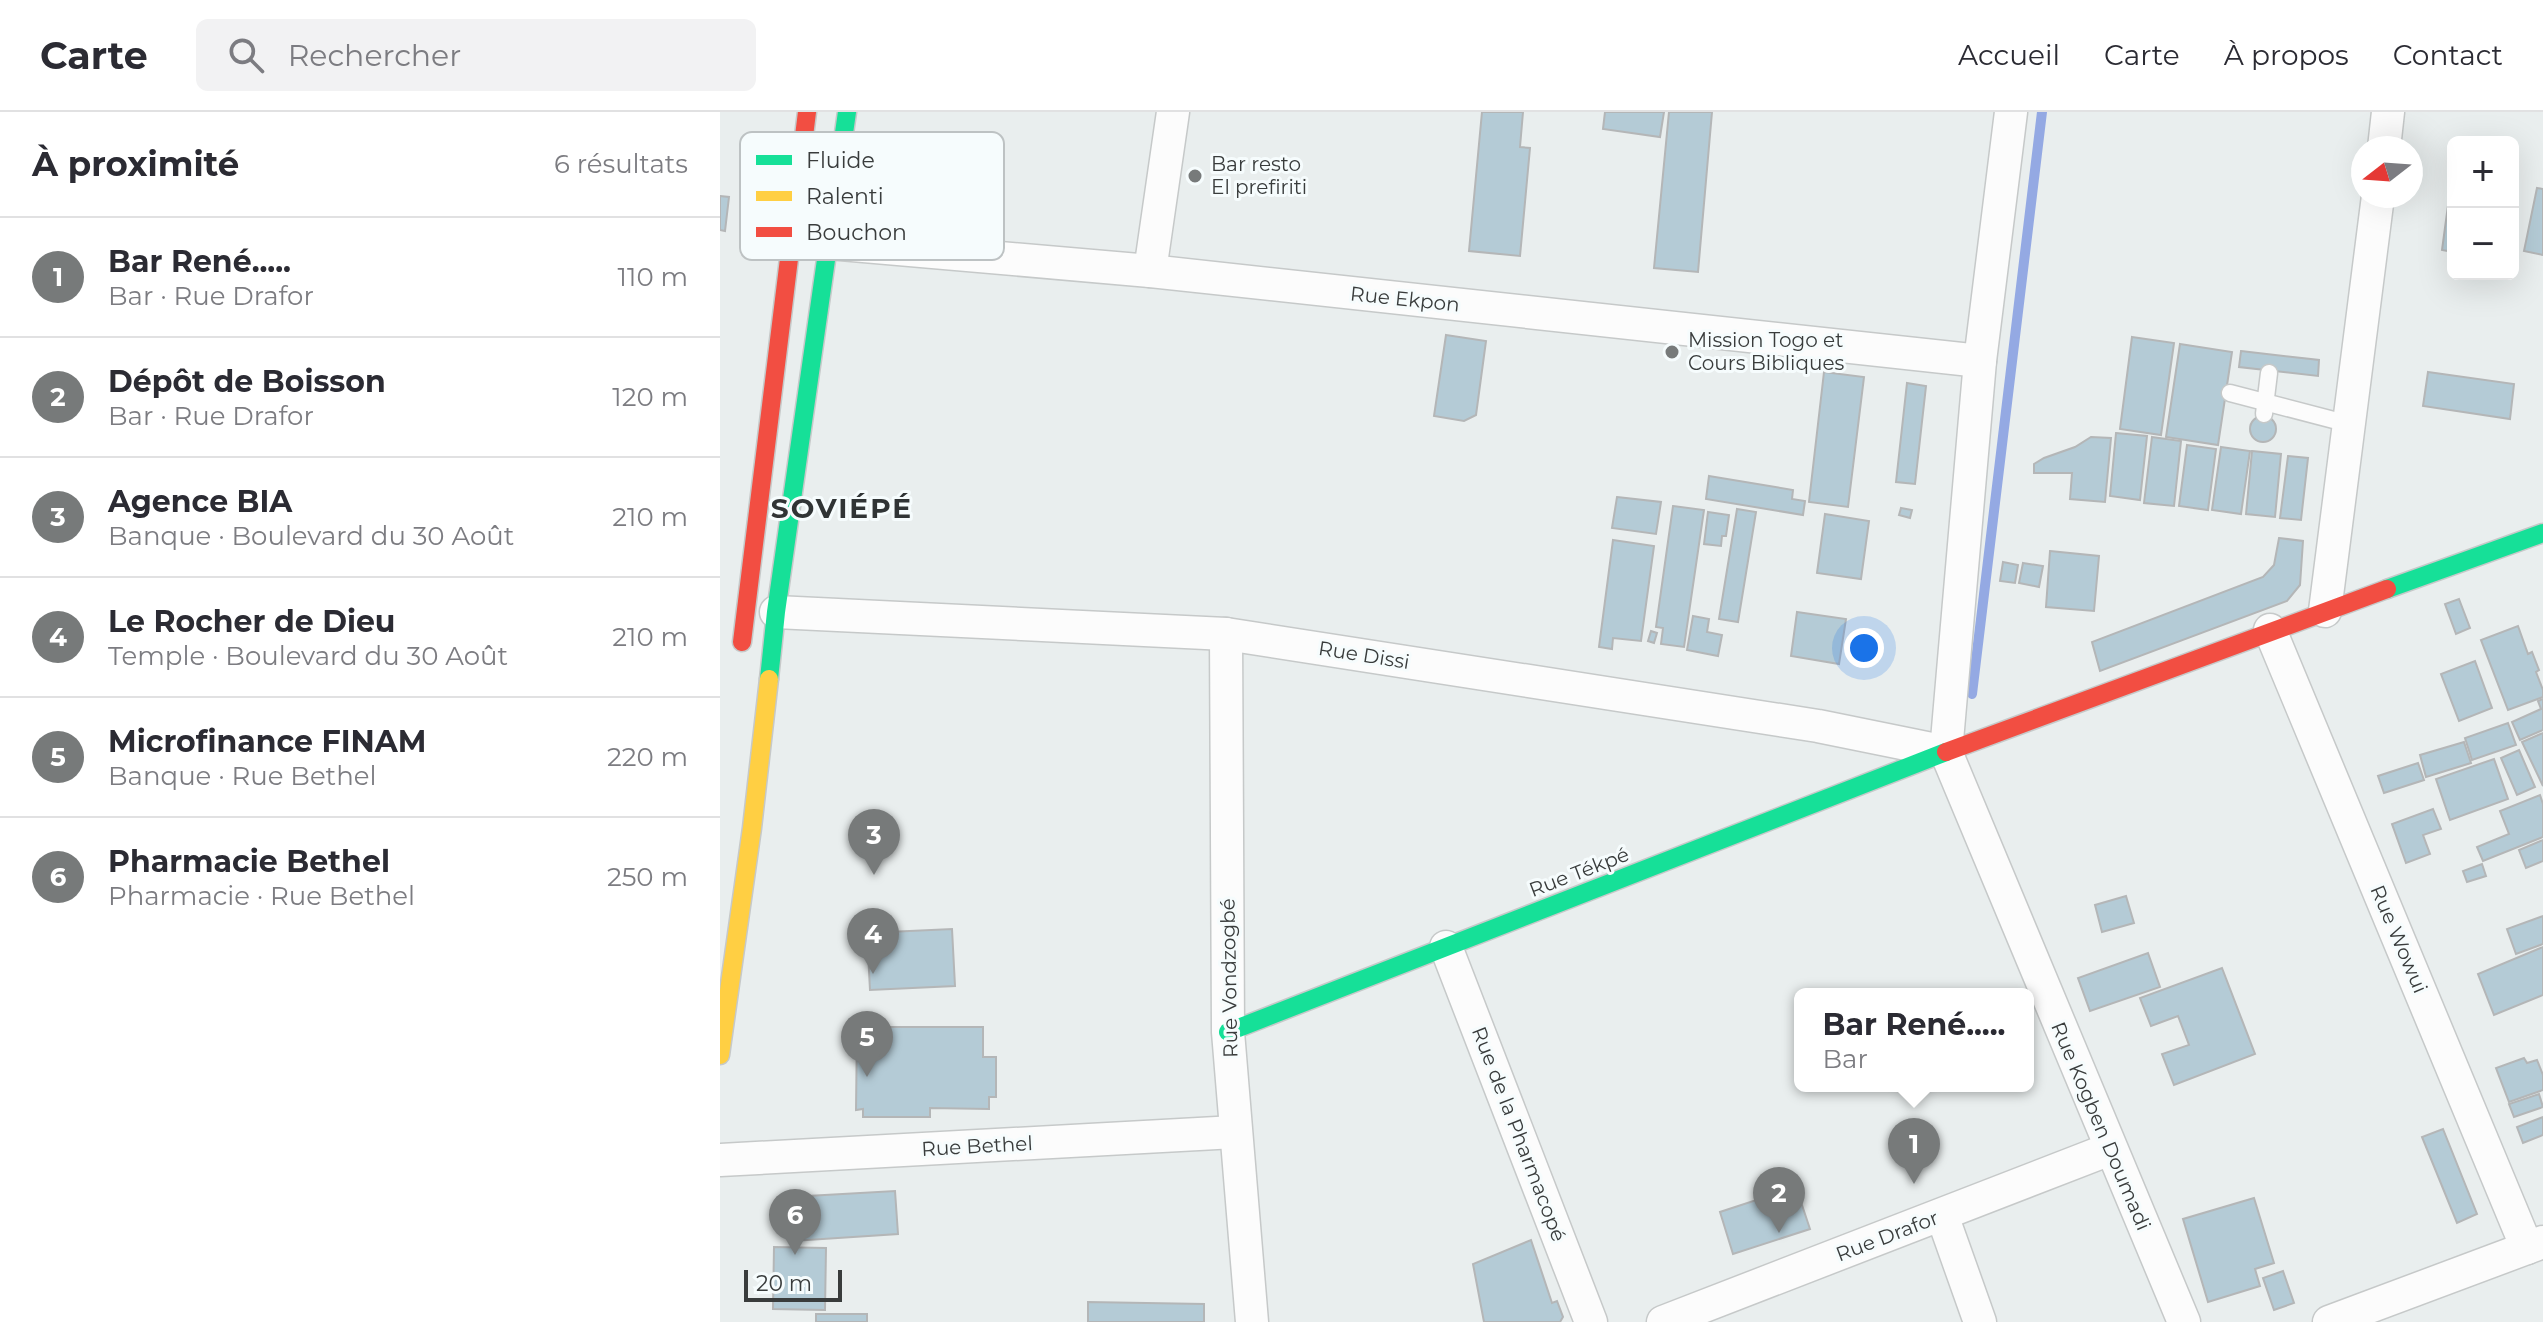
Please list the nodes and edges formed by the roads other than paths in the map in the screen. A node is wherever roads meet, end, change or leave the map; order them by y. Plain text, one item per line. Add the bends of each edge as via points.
1 (807, 112) edge
2 (845, 112) edge
3 (1173, 112) edge
4 (2011, 112) edge
5 (2388, 112) edge
6 (804, 132) edge
7 (843, 132) edge
8 (2385, 136) edge
9 (2376, 208) edge
10 (1004, 258) edge
11 (788, 260) edge
12 (827, 260) edge
13 (1150, 271) junction
14 (1980, 361) junction
15 (2269, 373) dead end
16 (2230, 393) dead end
17 (2265, 408) junction
18 (2349, 424) junction
19 (2543, 533) edge
20 (2325, 611) junction
21 (776, 612) junction
22 (2270, 630) junction
23 (1226, 634) junction
24 (740, 662) dead end
25 (1946, 752) junction
26 (1446, 947) junction
27 (1228, 1032) junction
28 (720, 1055) edge
29 (1235, 1132) junction
30 (2110, 1149) junction
31 (720, 1160) edge
32 (1942, 1215) junction
33 (2535, 1245) edge
34 (2403, 1309) edge
35 (1252, 1322) edge
36 (1591, 1322) edge
37 (1663, 1322) edge
38 (1980, 1322) edge
39 (2184, 1322) edge
40 (2329, 1322) edge

1 - 6 main road
2 - 7 main road
3 - 13 street
4 - 14 street
5 - 8 street
9 - 18 street
10 - 13 street, Rue Ekpon
11 - 24 main road
12 - 21 main road
13 - 14 street, Rue Ekpon
14 - 25 street
15 - 17 lane
16 - 17 lane
17 - 18 lane
18 - 20 street
19 - 20 main road, Rue Tékpé
20 - 22 main road, Rue Tékpé
21 - 23 street, Rue Dissi
21 - 28 main road
22 - 25 main road, Rue Tékpé
22 - 33 street, Rue Wowui
23 - 25 street, Rue Dissi via 1818,726
23 - 27 street, Rue Vondzogbé
25 - 26 main road, Rue Tékpé
25 - 30 street, Rue Kogben Doumadi
26 - 27 main road, Rue Tékpé
26 - 36 street, Rue de la Pharmacopé
27 - 29 street, Rue Vondzogbé
29 - 31 street, Rue Bethel
29 - 35 street, Rue Vondzogbé
30 - 32 street, Rue Drafor
30 - 39 street, Rue Kogben Doumadi
32 - 37 street, Rue Drafor
32 - 38 street
33 - 34 street
34 - 40 street

